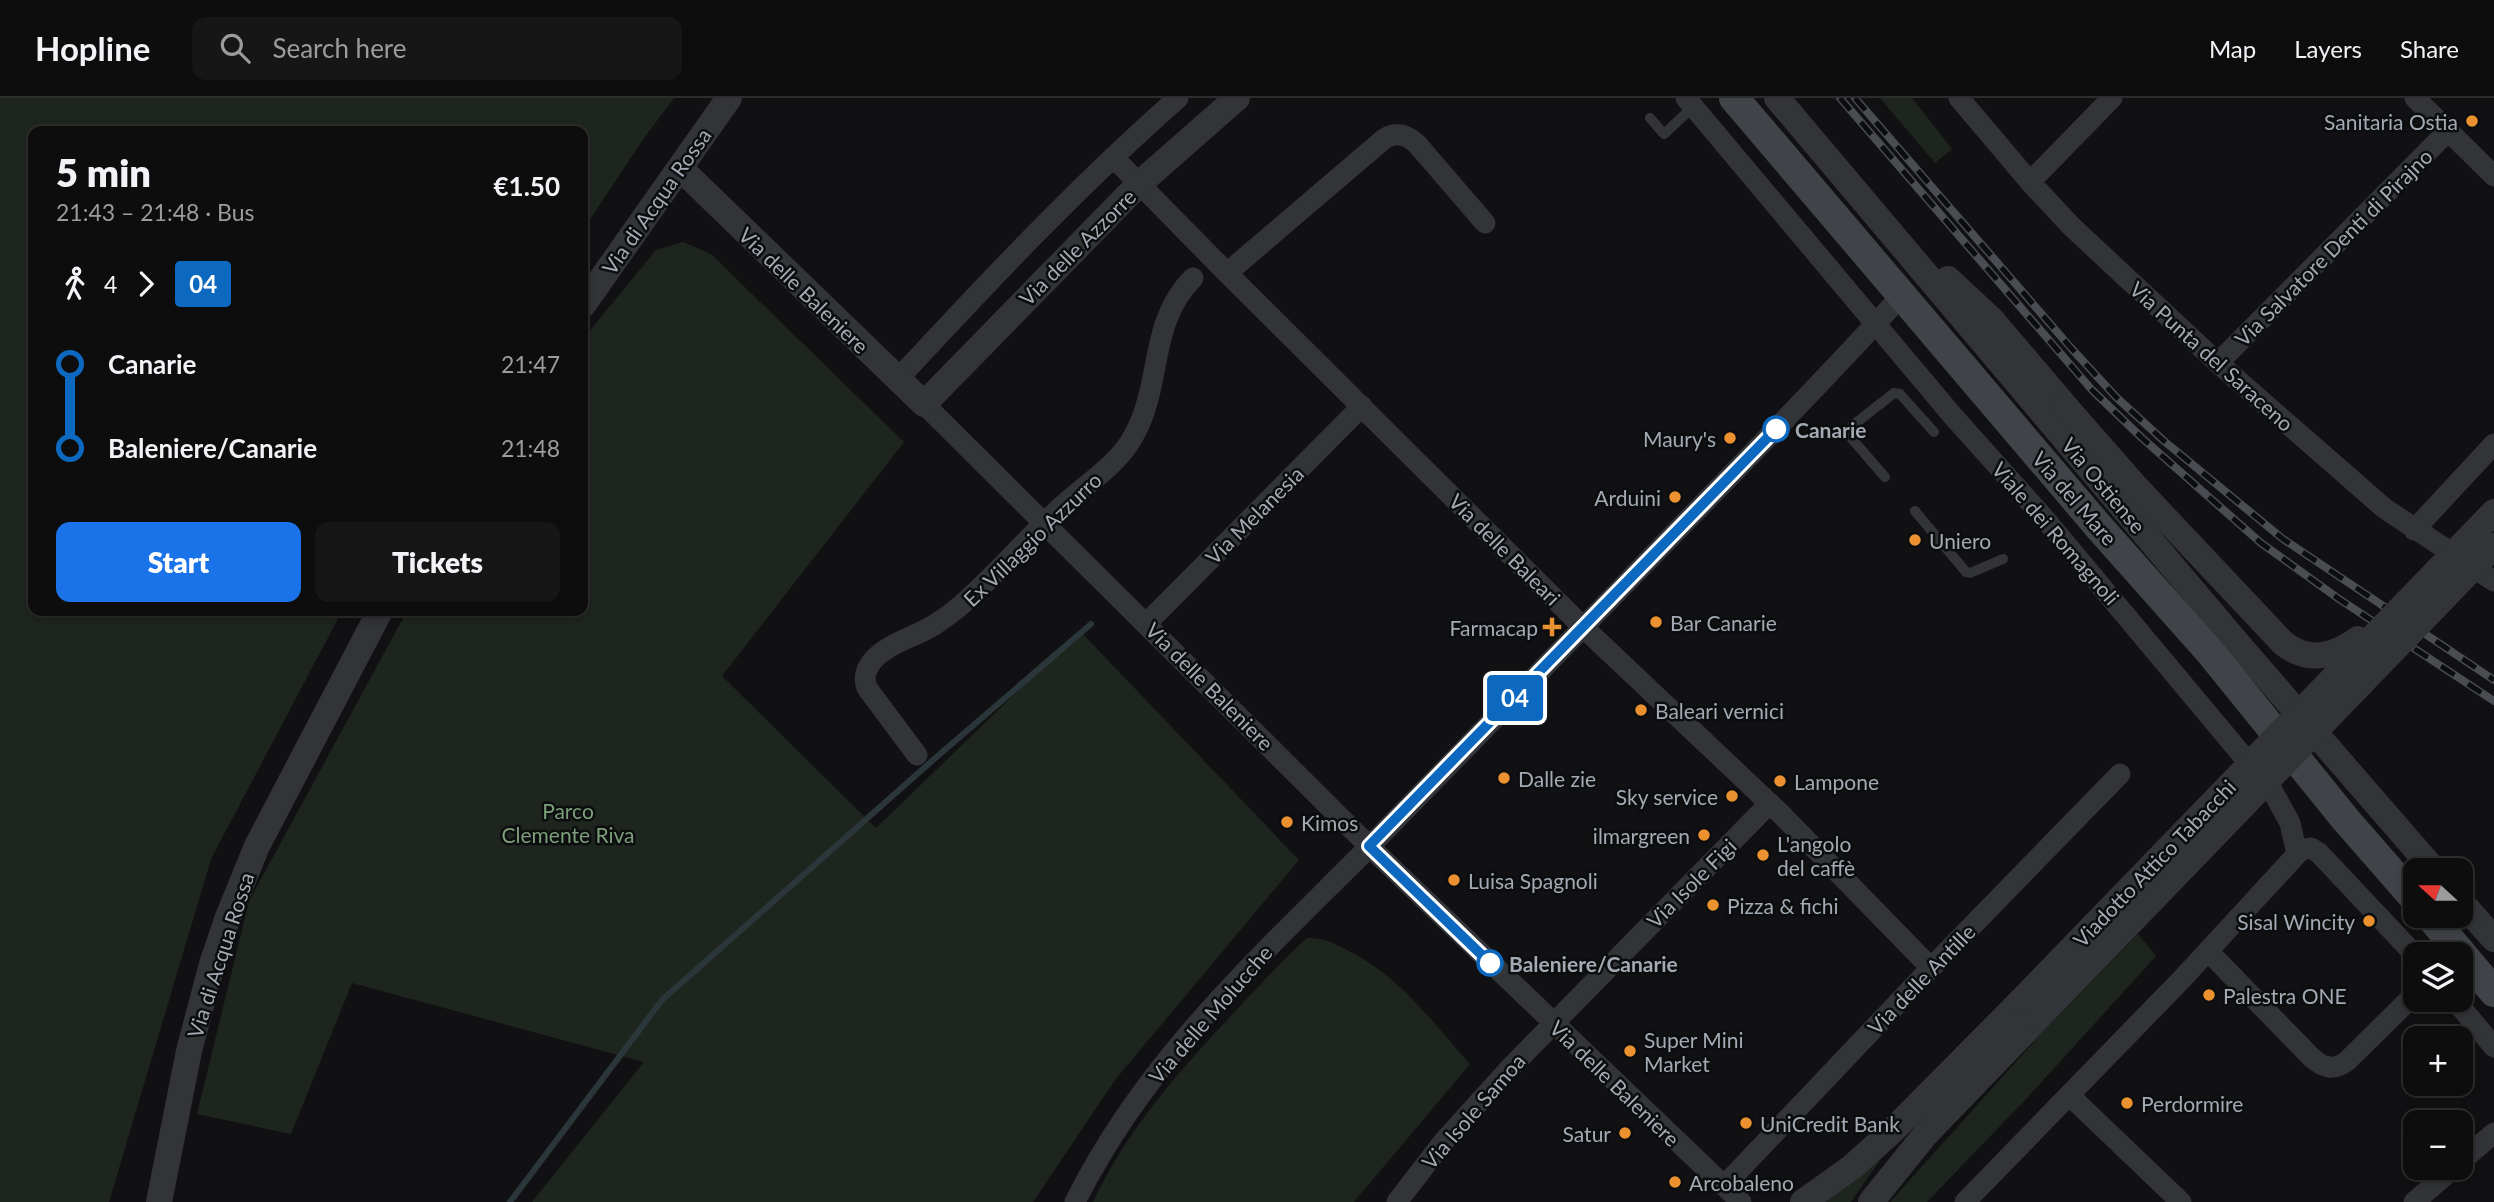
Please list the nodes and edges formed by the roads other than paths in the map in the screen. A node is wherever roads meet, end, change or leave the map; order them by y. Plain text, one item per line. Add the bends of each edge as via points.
1 (729, 98) edge
2 (1178, 98) edge
3 (1237, 98) edge
4 (1734, 98) edge
5 (1777, 98) edge
6 (1959, 98) edge
7 (2112, 98) edge
8 (2415, 98) edge
9 (1690, 102) edge
10 (1650, 118) dead end
11 (2448, 131) junction
12 (1113, 157) junction
13 (680, 169) junction
14 (2494, 176) edge
15 (2030, 182) junction
16 (1139, 184) junction
17 (1485, 223) dead end
18 (1904, 247) junction
19 (1227, 273) junction
20 (1193, 278) dead end
21 (1901, 296) junction
22 (588, 298) edge
23 (1875, 324) junction
24 (2218, 363) junction
25 (897, 380) junction
26 (924, 404) junction
27 (1362, 406) junction
28 (1934, 432) dead end
29 (2494, 444) edge
30 (1885, 477) dead end
31 (1915, 511) dead end
32 (2494, 512) edge
33 (1044, 522) junction
34 (2414, 530) junction
35 (2494, 546) edge
36 (2003, 559) dead end
37 (2494, 581) edge
38 (2396, 611) junction
39 (377, 616) edge
40 (1147, 623) junction
41 (1583, 627) junction
42 (917, 755) dead end
43 (2120, 774) dead end
44 (1770, 803) junction
45 (1369, 846) junction
46 (2297, 854) junction
47 (2424, 858) edge
48 (2403, 885) edge
49 (2473, 916) edge
50 (2440, 928) edge
51 (2494, 939) edge
52 (2403, 942) edge
53 (2208, 951) junction
54 (1931, 968) junction
55 (2494, 992) edge
56 (2403, 1006) edge
57 (2028, 1011) junction
58 (2465, 1012) edge
59 (1552, 1023) junction
60 (2494, 1047) edge
61 (2069, 1095) junction
62 (2494, 1133) edge
63 (2473, 1151) edge
64 (2440, 1180) edge
65 (1724, 1186) junction
66 (159, 1202) edge
67 (1075, 1202) edge
68 (1397, 1202) edge
69 (1741, 1202) edge
70 (1803, 1202) edge
71 (1871, 1202) edge
72 (1965, 1202) edge
73 (2180, 1202) edge
74 (2414, 1202) edge

1 - 13 street, Via di Acqua Rossa
2 - 12 street, Via delle Azzorre
3 - 16 street, Via delle Azzorre
4 - 21 main road, Via del Mare
5 - 18 street, Via Ostiense
6 - 15 street, Via Punta del Saraceno
7 - 15 street
8 - 11 street
9 - 10 lane via 1664,134
9 - 23 street, Viale dei Romagnoli
11 - 14 street
11 - 24 street, Via Salvatore Denti di Pirajno
12 - 16 street, Via delle Baleari
12 - 25 street, Via delle Azzorre via 1003,265
13 - 22 street, Via di Acqua Rossa
13 - 25 street, Via delle Baleniere
15 - 24 street, Via Punta del Saraceno
16 - 19 street, Via delle Baleari
16 - 26 street, Via delle Azzorre
17 - 19 street via 1413,140 1395,134
18 - 38 street, bridge via 1980,308 2136,487 2294,651 2313,656 2334,653
18 - 47 street, Via Ostiense
19 - 27 street, Via delle Baleari
20 - 33 street, Ex Villaggio Azzurro via 1167,315 1146,406 1130,442
21 - 23 street, Via delle Molucche
21 - 48 main road, Via del Mare via 2210,652
23 - 41 street, Via delle Molucche
23 - 46 street, Viale dei Romagnoli via 2273,792 2288,816
24 - 34 street, Via Punta del Saraceno
25 - 26 street, Via delle Baleniere
26 - 33 street, Via delle Baleniere
27 - 40 street, Via Melanesia
27 - 41 street, Via delle Baleari
28 - 30 lane via 1894,393 1852,426 1852,439
29 - 34 street
31 - 36 lane via 1966,572
32 - 38 street, Viadotto Attico Tabacchi, bridge
33 - 40 street, Via delle Baleniere
33 - 42 street, Ex Villaggio Azzurro via 958,609 881,653 867,668 867,688
34 - 37 street, Via Punta del Saraceno
35 - 57 street, Viadotto Attico Tabacchi, bridge
38 - 57 street, Viadotto Attico Tabacchi, bridge
39 - 66 street, Via di Acqua Rossa via 257,846 228,917 181,1082
40 - 45 street, Via delle Baleniere
41 - 44 street, Via delle Baleari
41 - 45 street, Via delle Molucche
43 - 54 street, Via delle Antille
44 - 54 street, Via delle Baleari
44 - 59 street, Via Isole Figi
45 - 59 street, Via delle Baleniere
45 - 67 street, Via delle Molucche via 1191,1029 1117,1128
46 - 52 street via 2311,848 2319,853
46 - 53 street
49 - 51 street
50 - 55 main road
53 - 56 street via 2325,1067 2343,1064
53 - 61 street
54 - 65 street, Via delle Antille
57 - 70 street, Viadotto Attico Tabacchi via 1852,1167
57 - 71 street, Viadotto Attico Tabacchi
58 - 60 street
59 - 65 street, Via delle Baleniere
59 - 68 street, Via Isole Samoa via 1444,1141
61 - 72 street
61 - 73 street
62 - 63 street
64 - 74 street
65 - 69 street, Via delle Baleniere

